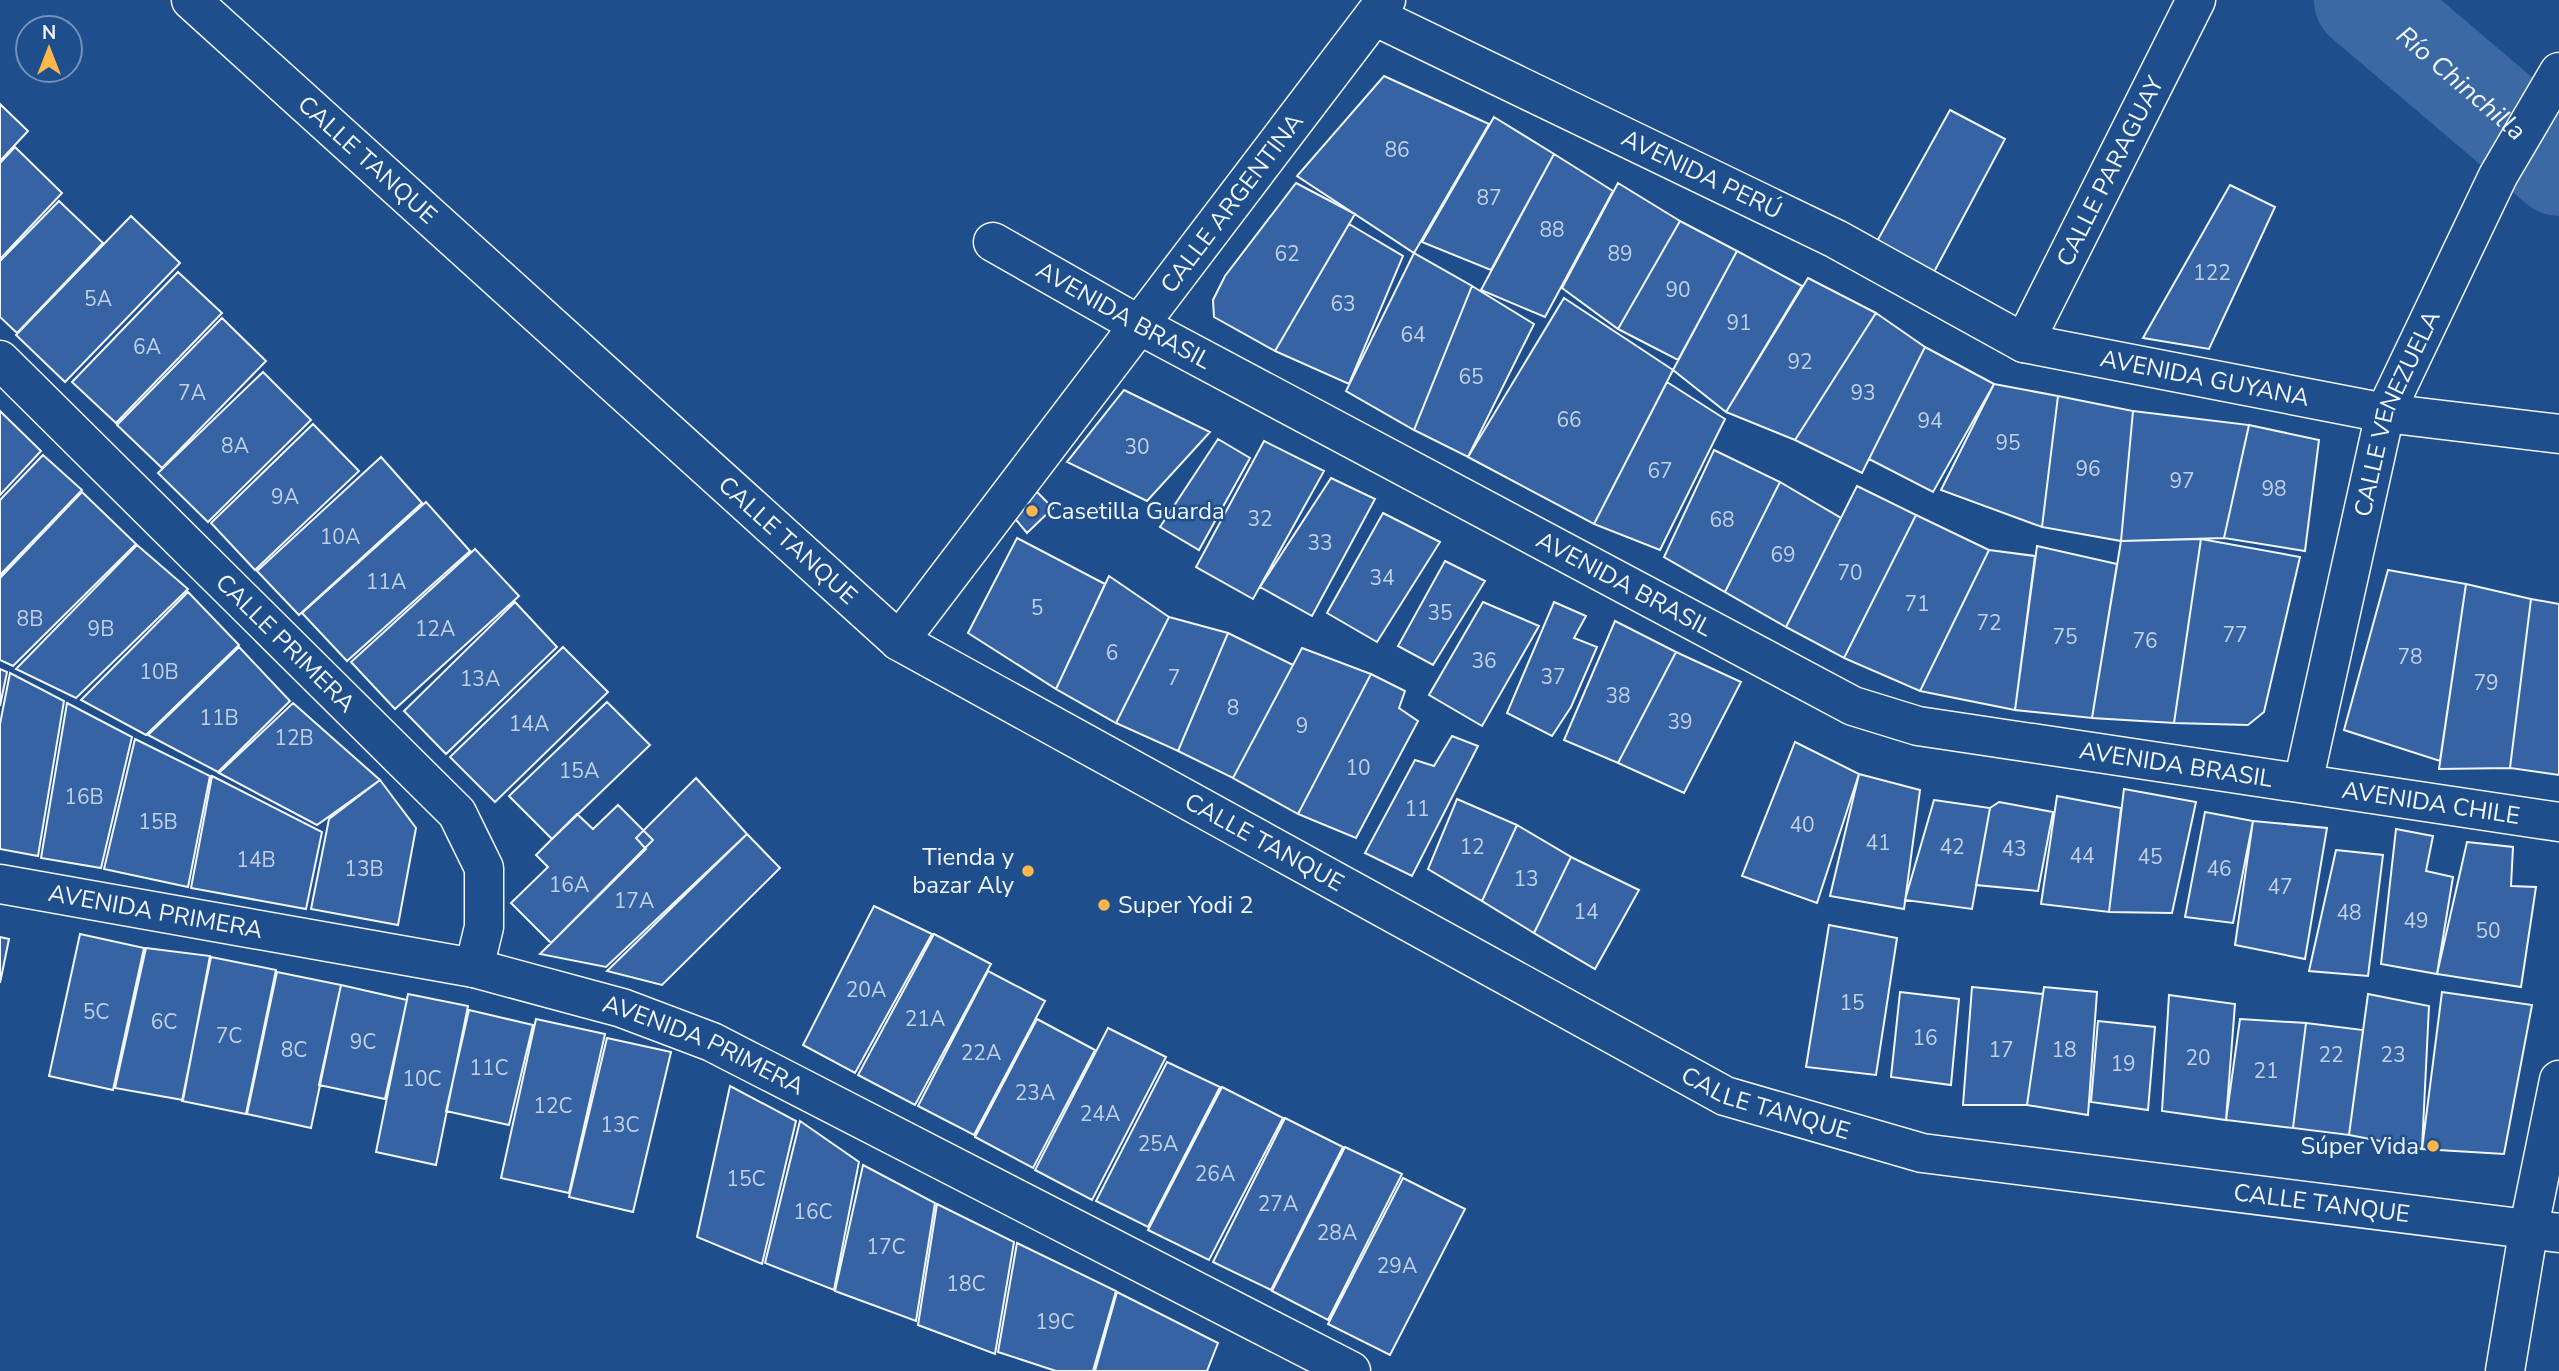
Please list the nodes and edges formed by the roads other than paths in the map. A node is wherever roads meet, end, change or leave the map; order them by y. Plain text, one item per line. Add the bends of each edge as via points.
1 (191, 0) edge
2 (2196, 0) edge
3 (1380, 8) edge
4 (2559, 72) edge
5 (993, 242) dead end
6 (1139, 325) junction
7 (2024, 343) junction
8 (0, 360) edge
9 (2385, 413) junction
10 (2559, 434) edge
11 (899, 641) junction
12 (2303, 783) junction
13 (2559, 822) edge
14 (0, 884) edge
15 (474, 968) junction
16 (2559, 1080) edge
17 (2544, 1230) edge
18 (1351, 1371) edge
19 (2505, 1371) edge

1 - 11 street, CALLE TANQUE
2 - 7 street, CALLE PARAGUAY
3 - 6 street, CALLE ARGENTINA
3 - 7 street, AVENIDA PERÚ via 1836,239
4 - 9 street, CALLE VENEZUELA via 2498,176
5 - 6 street, AVENIDA BRASIL
6 - 11 street, CALLE ARGENTINA
6 - 12 street, AVENIDA BRASIL via 1853,706 1918,726
7 - 9 street, AVENIDA GUYANA
8 - 15 street, CALLE PRIMERA via 457,813 484,868 484,927
9 - 10 street, AVENIDA GUYANA
9 - 12 street, CALLE VENEZUELA
11 - 17 street, CALLE TANQUE via 1726,1096 1922,1153
12 - 13 street, AVENIDA CHILE
14 - 15 street, AVENIDA PRIMERA
15 - 18 street, AVENIDA PRIMERA via 622,1008 712,1042
16 - 17 street
17 - 19 street

